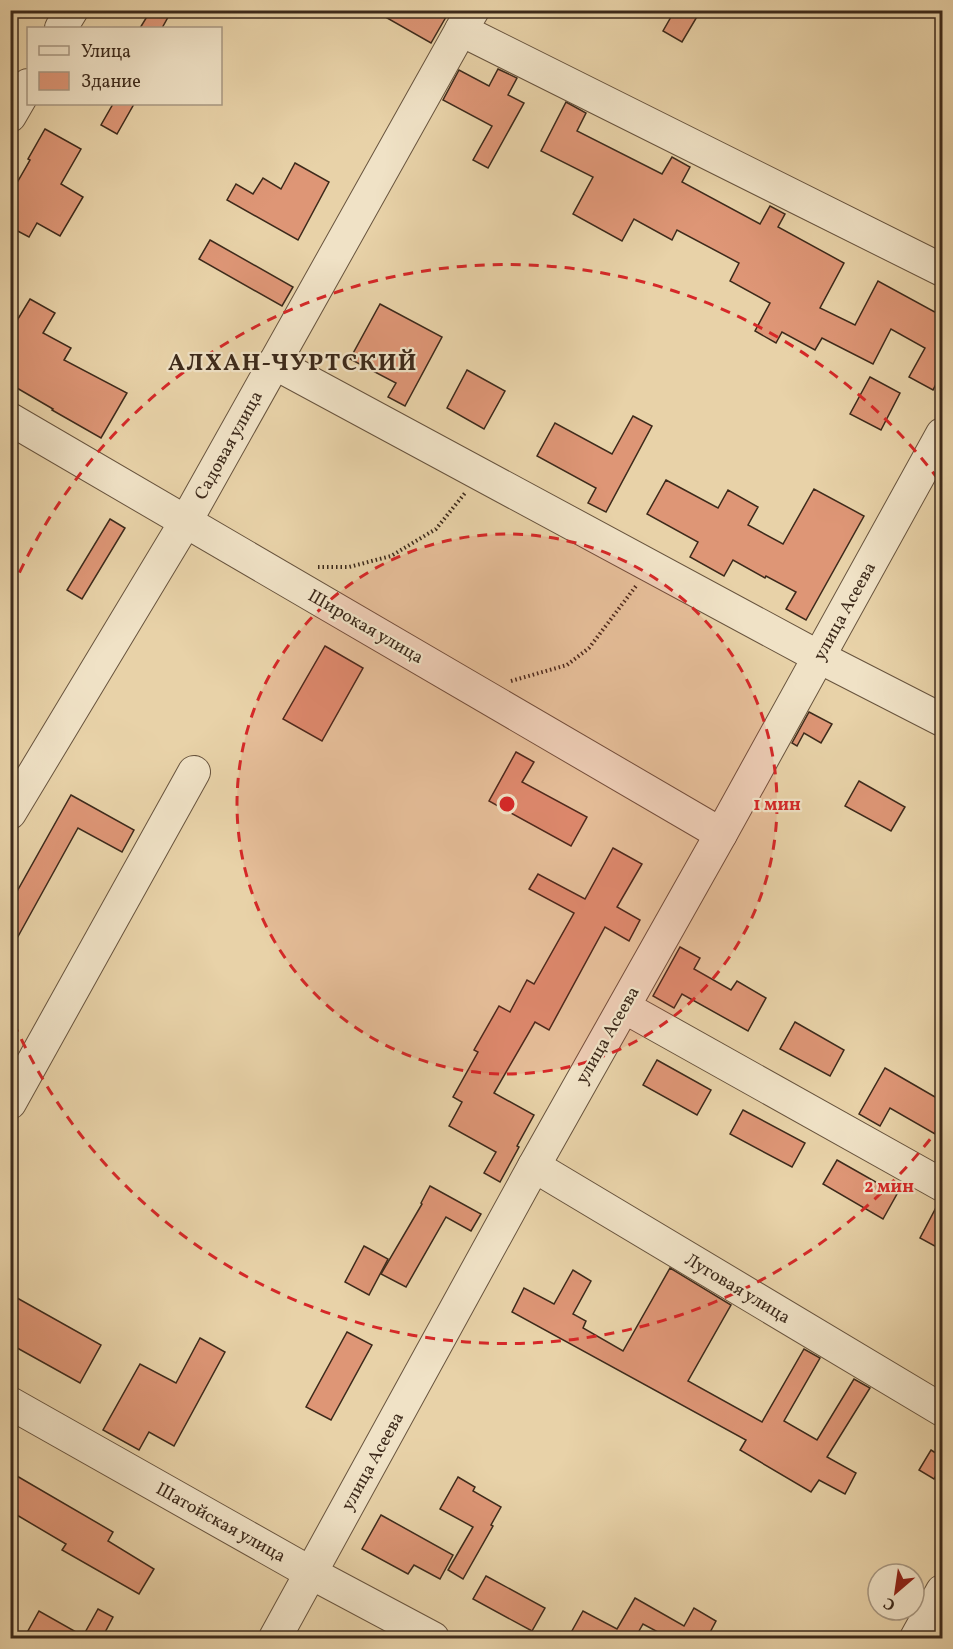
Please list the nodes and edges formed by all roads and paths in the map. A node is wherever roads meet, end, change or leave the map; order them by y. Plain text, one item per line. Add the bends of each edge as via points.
1 (72, 10) edge
2 (467, 20) edge
3 (62, 27) edge
4 (27, 87) edge
5 (10, 116) edge
6 (942, 270) edge
7 (274, 363) junction
8 (10, 419) edge
9 (942, 434) edge
10 (480, 474) junction
11 (186, 521) junction
12 (651, 566) junction
13 (317, 567) dead end
14 (819, 657) junction
15 (469, 686) junction
16 (942, 720) edge
17 (194, 772) dead end
18 (10, 813) edge
19 (721, 834) junction
20 (624, 1007) junction
21 (10, 1103) edge
22 (534, 1166) junction
23 (942, 1185) edge
24 (10, 1403) edge
25 (942, 1410) edge
26 (311, 1573) junction
27 (942, 1591) edge
28 (274, 1638) edge
29 (433, 1638) edge
30 (916, 1638) edge

1 - 3 street
2 - 6 street
2 - 7 street, Садовая улица
4 - 5 street
7 - 10 street
7 - 11 street, Садовая улица
8 - 11 street, Широкая улица
9 - 14 street, улица Асеева
10 - 12 street
10 - 13 path via 436,529 391,556 349,567
11 - 15 street, Широкая улица
11 - 18 street, Садовая улица
12 - 14 street
12 - 15 path via 589,648 567,665 512,681
14 - 16 street
14 - 19 street, улица Асеева
15 - 19 street, Широкая улица
17 - 21 street
19 - 20 street, улица Асеева
20 - 22 street, улица Асеева
20 - 23 street
22 - 25 street, Луговая улица
22 - 26 street, улица Асеева
24 - 26 street, Шатойская улица
26 - 28 street, улица Асеева
26 - 29 street, Шатойская улица
27 - 30 street

